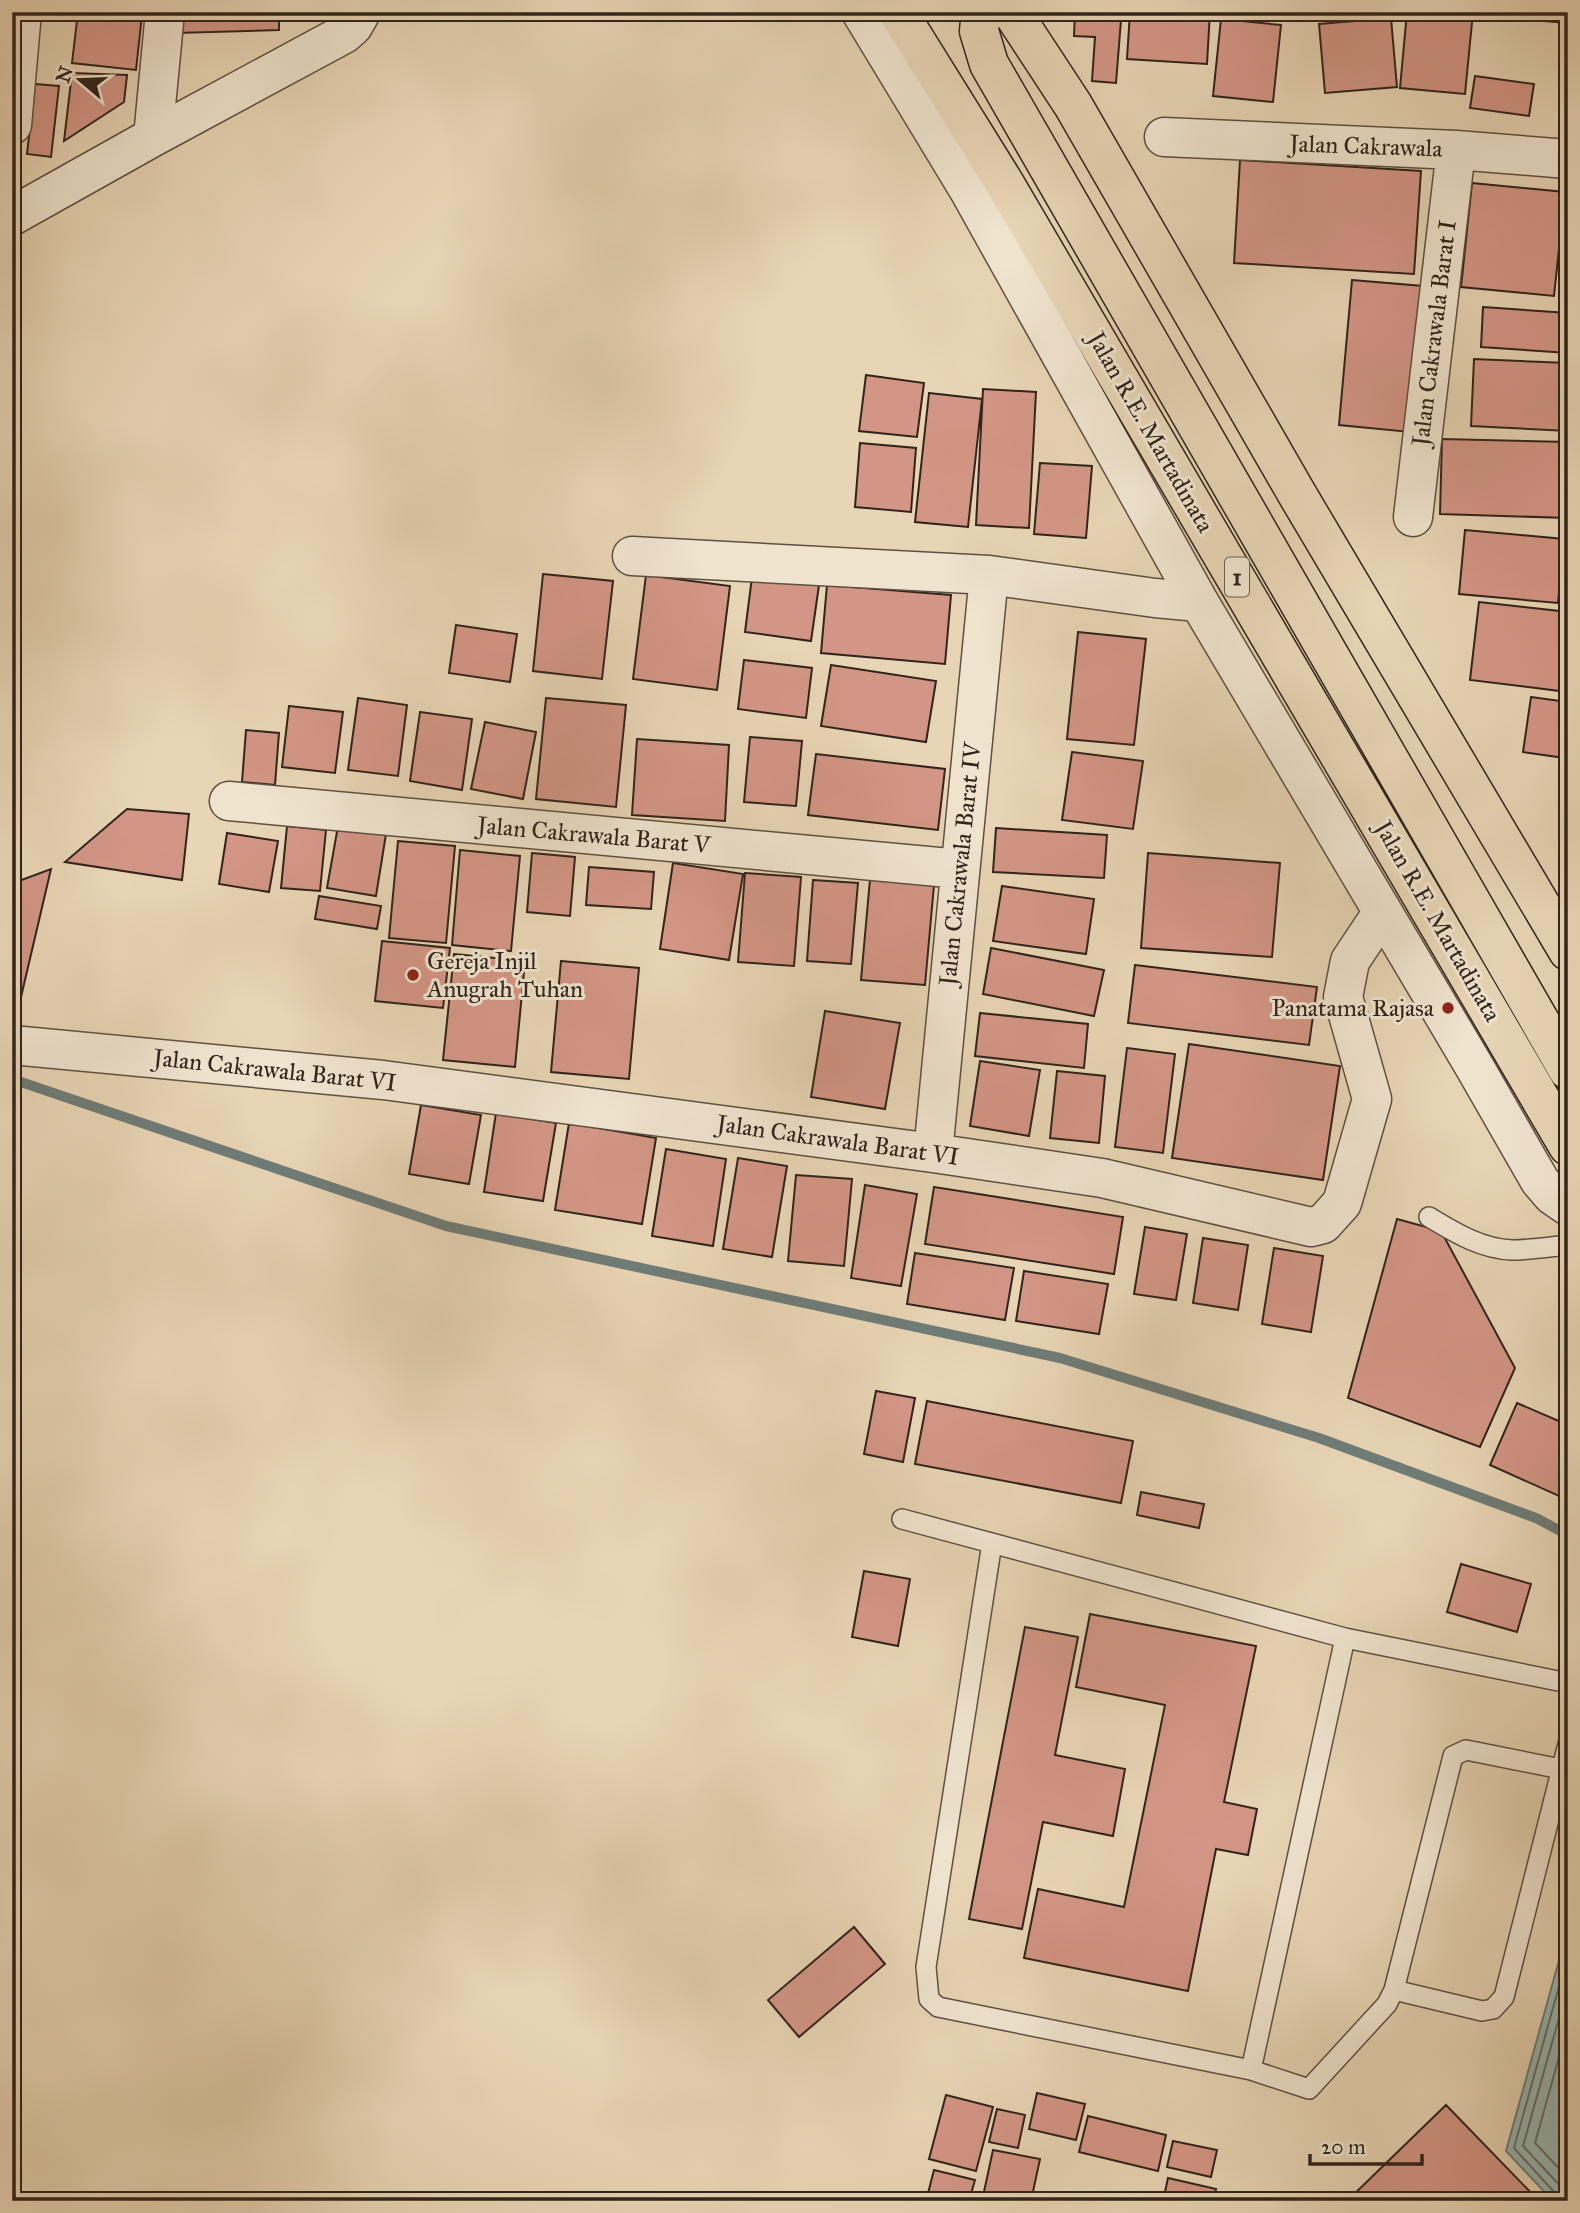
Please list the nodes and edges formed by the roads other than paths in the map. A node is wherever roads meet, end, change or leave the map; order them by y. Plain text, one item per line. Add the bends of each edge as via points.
1 (22, 12) edge
2 (166, 12) edge
3 (361, 12) edge
4 (862, 12) edge
5 (898, 12) edge
6 (981, 12) edge
7 (1012, 12) edge
8 (12, 125) edge
9 (152, 137) junction
10 (1164, 137) dead end
11 (1456, 150) junction
12 (1568, 159) edge
13 (12, 216) edge
14 (1413, 517) dead end
15 (632, 556) dead end
16 (989, 575) junction
17 (1199, 602) junction
18 (229, 802) dead end
19 (960, 870) junction
20 (1382, 913) junction
21 (1568, 951) edge
22 (12, 1045) edge
23 (1568, 1070) edge
24 (1568, 1146) edge
25 (933, 1153) junction
26 (1568, 1206) edge
27 (1429, 1217) dead end
28 (1568, 1245) edge
29 (902, 1519) dead end
30 (992, 1543) junction
31 (1345, 1638) junction
32 (1568, 1683) edge
33 (1568, 1744) edge
34 (1561, 1769) junction
35 (1394, 1990) junction
36 (1251, 2070) junction

1 - 8 street
2 - 9 street
3 - 9 street via 344,34
4 - 17 street via 976,204
5 - 24 highway, Jalan R.E. Martadinata / 1 via 1020,208
6 - 23 highway, 1 via 979,31 989,64
7 - 21 highway via 1073,105
9 - 13 street
10 - 11 street, Jalan Cakrawala
11 - 12 street, Jalan Cakrawala
11 - 14 street, Jalan Cakrawala Barat I
15 - 16 street
16 - 17 street
16 - 19 street, Jalan Cakrawala Barat IV
17 - 20 street
18 - 19 street, Jalan Cakrawala Barat V
19 - 25 street, Jalan Cakrawala Barat IV
20 - 25 street, Jalan Cakrawala Barat VI via 1350,961 1343,997 1372,1099 1342,1203 1323,1224 1311,1227 1102,1178
20 - 26 street via 1540,1181
22 - 25 street, Jalan Cakrawala Barat VI via 383,1080
27 - 28 lane via 1479,1243 1510,1250
29 - 30 lane
30 - 31 lane
30 - 36 lane via 926,1967 929,1999 954,2012
31 - 32 lane
31 - 36 lane
33 - 34 lane
34 - 35 lane via 1504,1997 1482,2011
34 - 35 lane via 1466,1750 1452,1756
35 - 36 lane via 1387,2004 1309,2089

